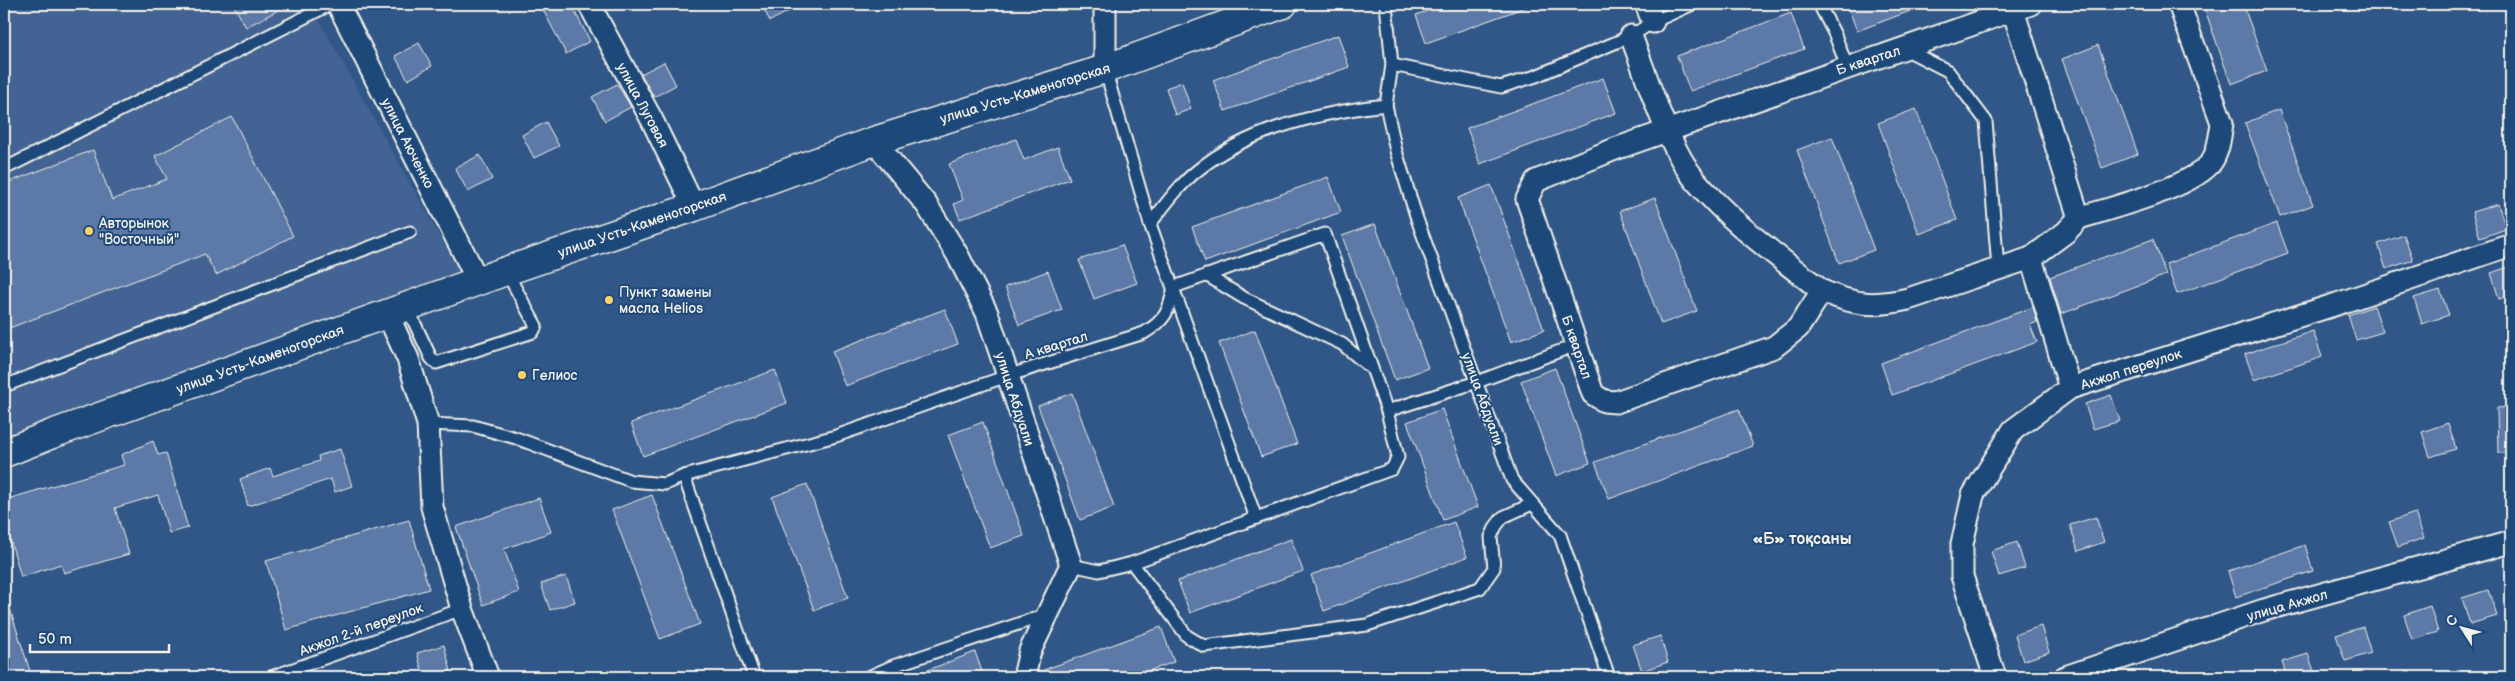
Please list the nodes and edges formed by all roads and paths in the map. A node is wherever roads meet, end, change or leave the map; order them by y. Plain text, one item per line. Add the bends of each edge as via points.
1 (331, 4) edge
2 (338, 4) edge
3 (588, 4) edge
4 (1104, 4) edge
5 (1283, 4) edge
6 (1386, 4) edge
7 (1693, 4) edge
8 (1819, 4) edge
9 (2179, 4) edge
10 (2018, 6) edge
11 (1650, 13) edge
12 (1632, 36) junction
13 (1905, 49) junction
14 (1392, 65) junction
15 (1846, 66) junction
16 (1105, 69) junction
17 (1386, 106) junction
18 (1668, 133) junction
19 (874, 141) junction
20 (4, 169) edge
21 (694, 207) junction
22 (2078, 218) junction
23 (1150, 224) junction
24 (410, 232) dead end
25 (2511, 245) edge
26 (2031, 258) junction
27 (1998, 268) junction
28 (506, 271) junction
29 (1206, 276) junction
30 (478, 281) junction
31 (1174, 287) junction
32 (1822, 291) junction
33 (397, 310) junction
34 (1576, 345) junction
35 (1372, 369) junction
36 (1006, 376) junction
37 (1477, 382) junction
38 (4, 386) edge
39 (2070, 388) junction
40 (1387, 411) junction
41 (428, 424) junction
42 (4, 453) edge
43 (684, 476) junction
44 (1532, 504) junction
45 (1256, 518) junction
46 (2511, 542) edge
47 (1132, 563) junction
48 (1071, 565) junction
49 (462, 609) junction
50 (1048, 614) junction
51 (271, 677) edge
52 (488, 677) edge
53 (754, 677) edge
54 (868, 677) edge
55 (1024, 677) edge
56 (1609, 677) edge
57 (1995, 677) edge
58 (2065, 677) edge

1 - 20 lane
2 - 30 street, улица Аюченко
3 - 21 street, улица Луговая via 652,120
4 - 16 street
5 - 16 street, улица Усть-Каменогорская
6 - 14 lane
7 - 11 lane
8 - 15 lane
9 - 22 street via 2222,123 2220,142 2213,159 2196,176
10 - 13 street, Б квартал
10 - 22 street, Б квартал
11 - 12 lane
12 - 14 lane via 1501,87
12 - 18 street
13 - 15 street, Б квартал
13 - 27 lane via 1948,71 1986,120
14 - 17 lane
15 - 18 street, Б квартал
16 - 19 street, улица Усть-Каменогорская
16 - 23 lane
17 - 23 lane via 1343,110 1300,121 1231,148 1198,170 1173,194
17 - 37 lane, улица Абдуали via 1396,151 1418,219
18 - 32 street via 1696,180 1734,221
18 - 34 street, Б квартал via 1616,149 1536,181 1527,199
19 - 21 street, улица Усть-Каменогорская
19 - 36 street, улица Абдуали via 926,204 957,254 987,313
21 - 28 street, улица Усть-Каменогорская
22 - 26 street via 2066,232
23 - 31 lane
24 - 38 lane
25 - 39 street, Акжол переулок
26 - 27 street
26 - 39 street
27 - 32 street via 1887,304 1867,305
28 - 30 street, улица Усть-Каменогорская
28 - 33 lane via 536,326 533,332 436,363
29 - 31 lane
29 - 35 lane via 1252,302 1342,344
29 - 35 lane via 1325,234
30 - 33 street, улица Усть-Каменогорская
31 - 36 lane, А квартал via 1166,315 1144,333
31 - 45 lane
32 - 34 street, Б квартал via 1798,328 1774,347 1616,402 1604,401 1593,394
33 - 41 street
33 - 42 street, улица Усть-Каменогорская
34 - 37 lane
35 - 40 lane
36 - 43 lane, А квартал via 836,436
36 - 48 street, улица Абдуали
37 - 40 lane
37 - 44 lane, улица Абдуали via 1512,480
39 - 57 street, Акжол переулок via 2012,430 1973,495 1962,544 1962,576
40 - 45 lane via 1398,457 1392,469
41 - 43 lane, А квартал via 473,426 516,438 632,481 665,484
41 - 49 street via 432,507
43 - 53 lane
44 - 47 lane via 1503,517 1496,526 1491,537 1494,568 1480,588 1367,625 1204,646 1187,636
44 - 56 lane, улица Абдуали via 1560,536
45 - 47 lane
46 - 58 street, улица Акжол via 2264,610
47 - 48 lane via 1099,571
48 - 50 street
49 - 51 lane, Акжол 2-й переулок
49 - 52 street
50 - 54 lane
50 - 55 street via 1030,651

